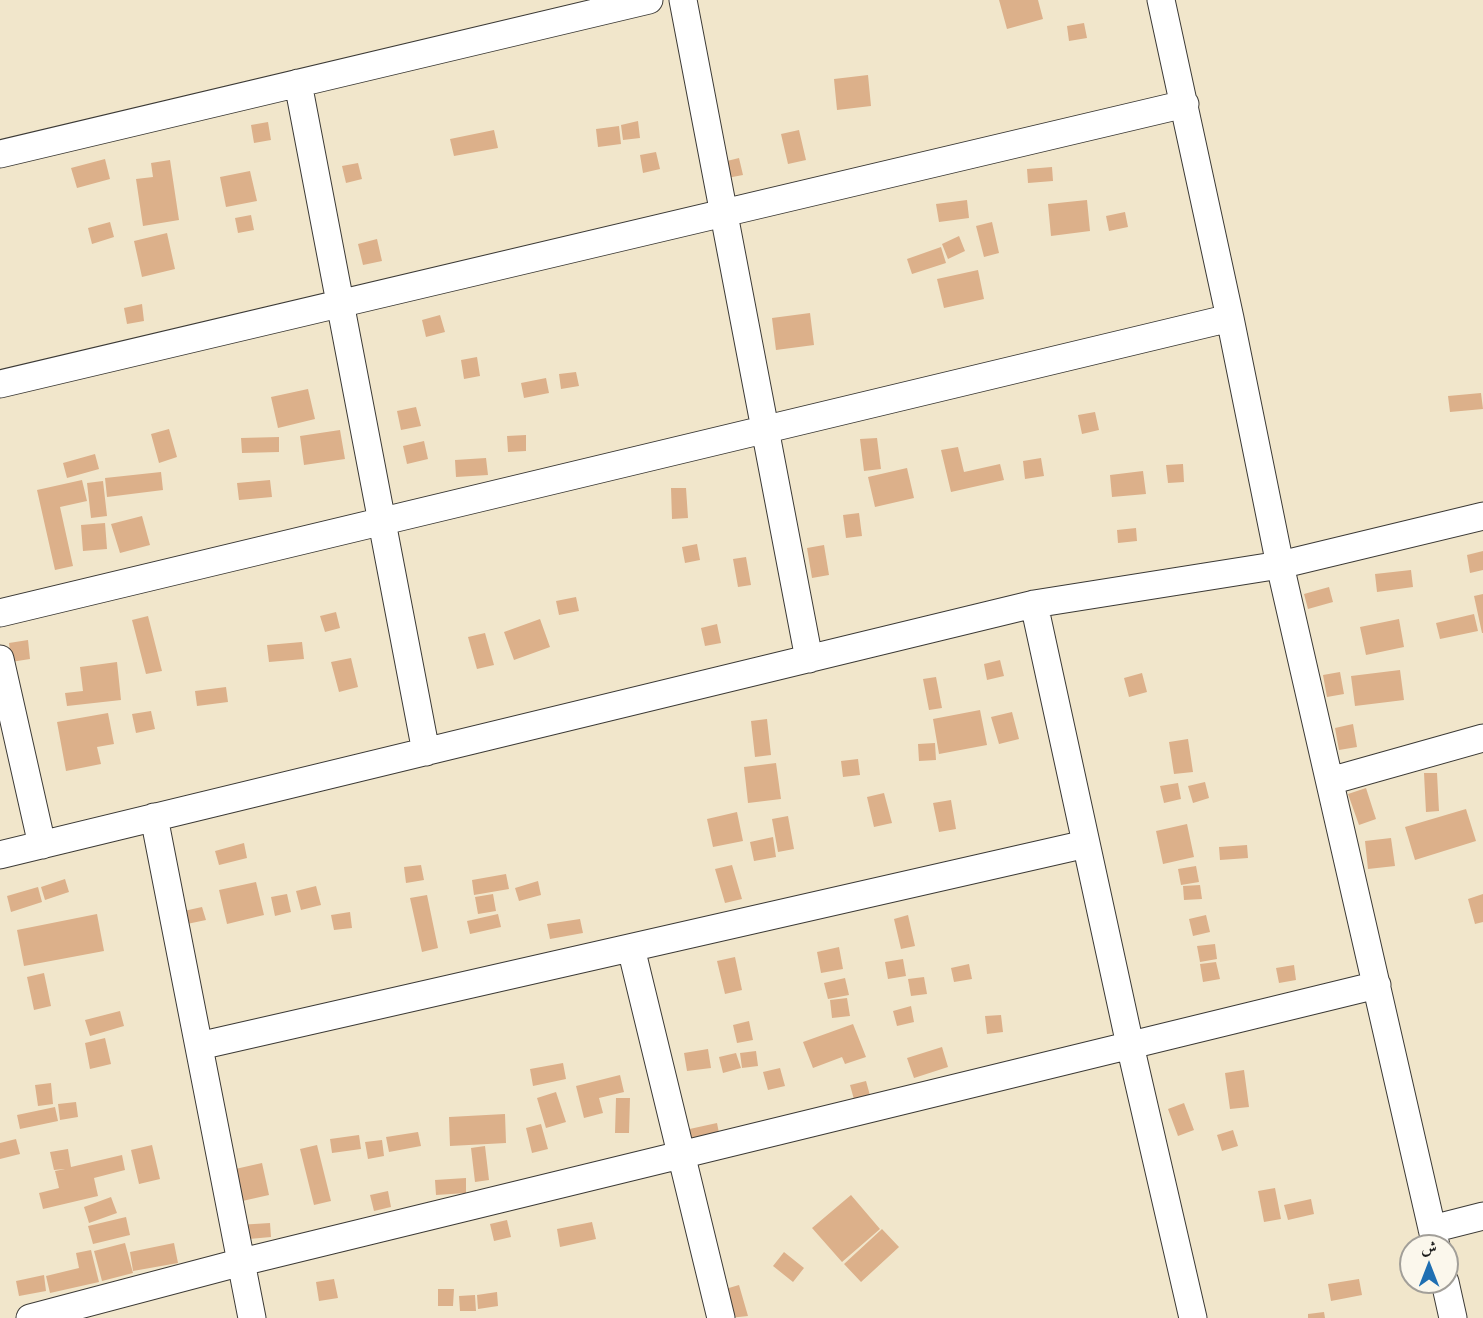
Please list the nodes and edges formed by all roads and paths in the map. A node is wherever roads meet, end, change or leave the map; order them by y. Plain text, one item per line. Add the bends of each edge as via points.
1 (649, 0) edge
2 (683, 0) edge
3 (1161, 0) edge
4 (298, 83) junction
5 (1185, 104) junction
6 (0, 154) edge
7 (724, 213) junction
8 (341, 304) junction
9 (1230, 318) junction
10 (0, 384) edge
11 (766, 429) junction
12 (1483, 516) edge
13 (382, 522) junction
14 (1280, 565) junction
15 (1034, 604) junction
16 (0, 614) edge
17 (0, 658) edge
18 (809, 659) junction
19 (1483, 738) edge
20 (426, 752) junction
21 (1330, 781) junction
22 (154, 817) junction
23 (1086, 844) junction
24 (42, 845) junction
25 (0, 855) edge
26 (631, 948) junction
27 (1377, 985) junction
28 (1130, 1045) junction
29 (199, 1046) junction
30 (681, 1155) junction
31 (1483, 1216) edge
32 (1433, 1234) edge
33 (1441, 1234) edge
34 (242, 1262) junction
35 (1447, 1294) edge
36 (30, 1318) edge
37 (252, 1318) edge
38 (721, 1318) edge
39 (1194, 1318) edge
40 (1453, 1318) edge

1 - 4 street
2 - 7 street
3 - 5 street
4 - 6 street
4 - 8 street
5 - 7 street
5 - 9 street
7 - 8 street
7 - 11 street
8 - 10 street
8 - 13 street
9 - 11 street
9 - 14 street
11 - 13 street
11 - 18 street
12 - 14 street
13 - 16 street
13 - 20 street
14 - 15 street
14 - 21 street
15 - 18 street
15 - 23 street
17 - 24 street
18 - 20 street
19 - 21 street
20 - 22 street
21 - 27 street
22 - 24 street
22 - 29 street
23 - 26 street
23 - 28 street
24 - 25 street
26 - 29 street
26 - 30 street
27 - 28 street
27 - 32 street
28 - 30 street
28 - 39 street
29 - 34 street
30 - 34 street
30 - 38 street
31 - 33 street
34 - 36 street
34 - 37 street
35 - 40 street

